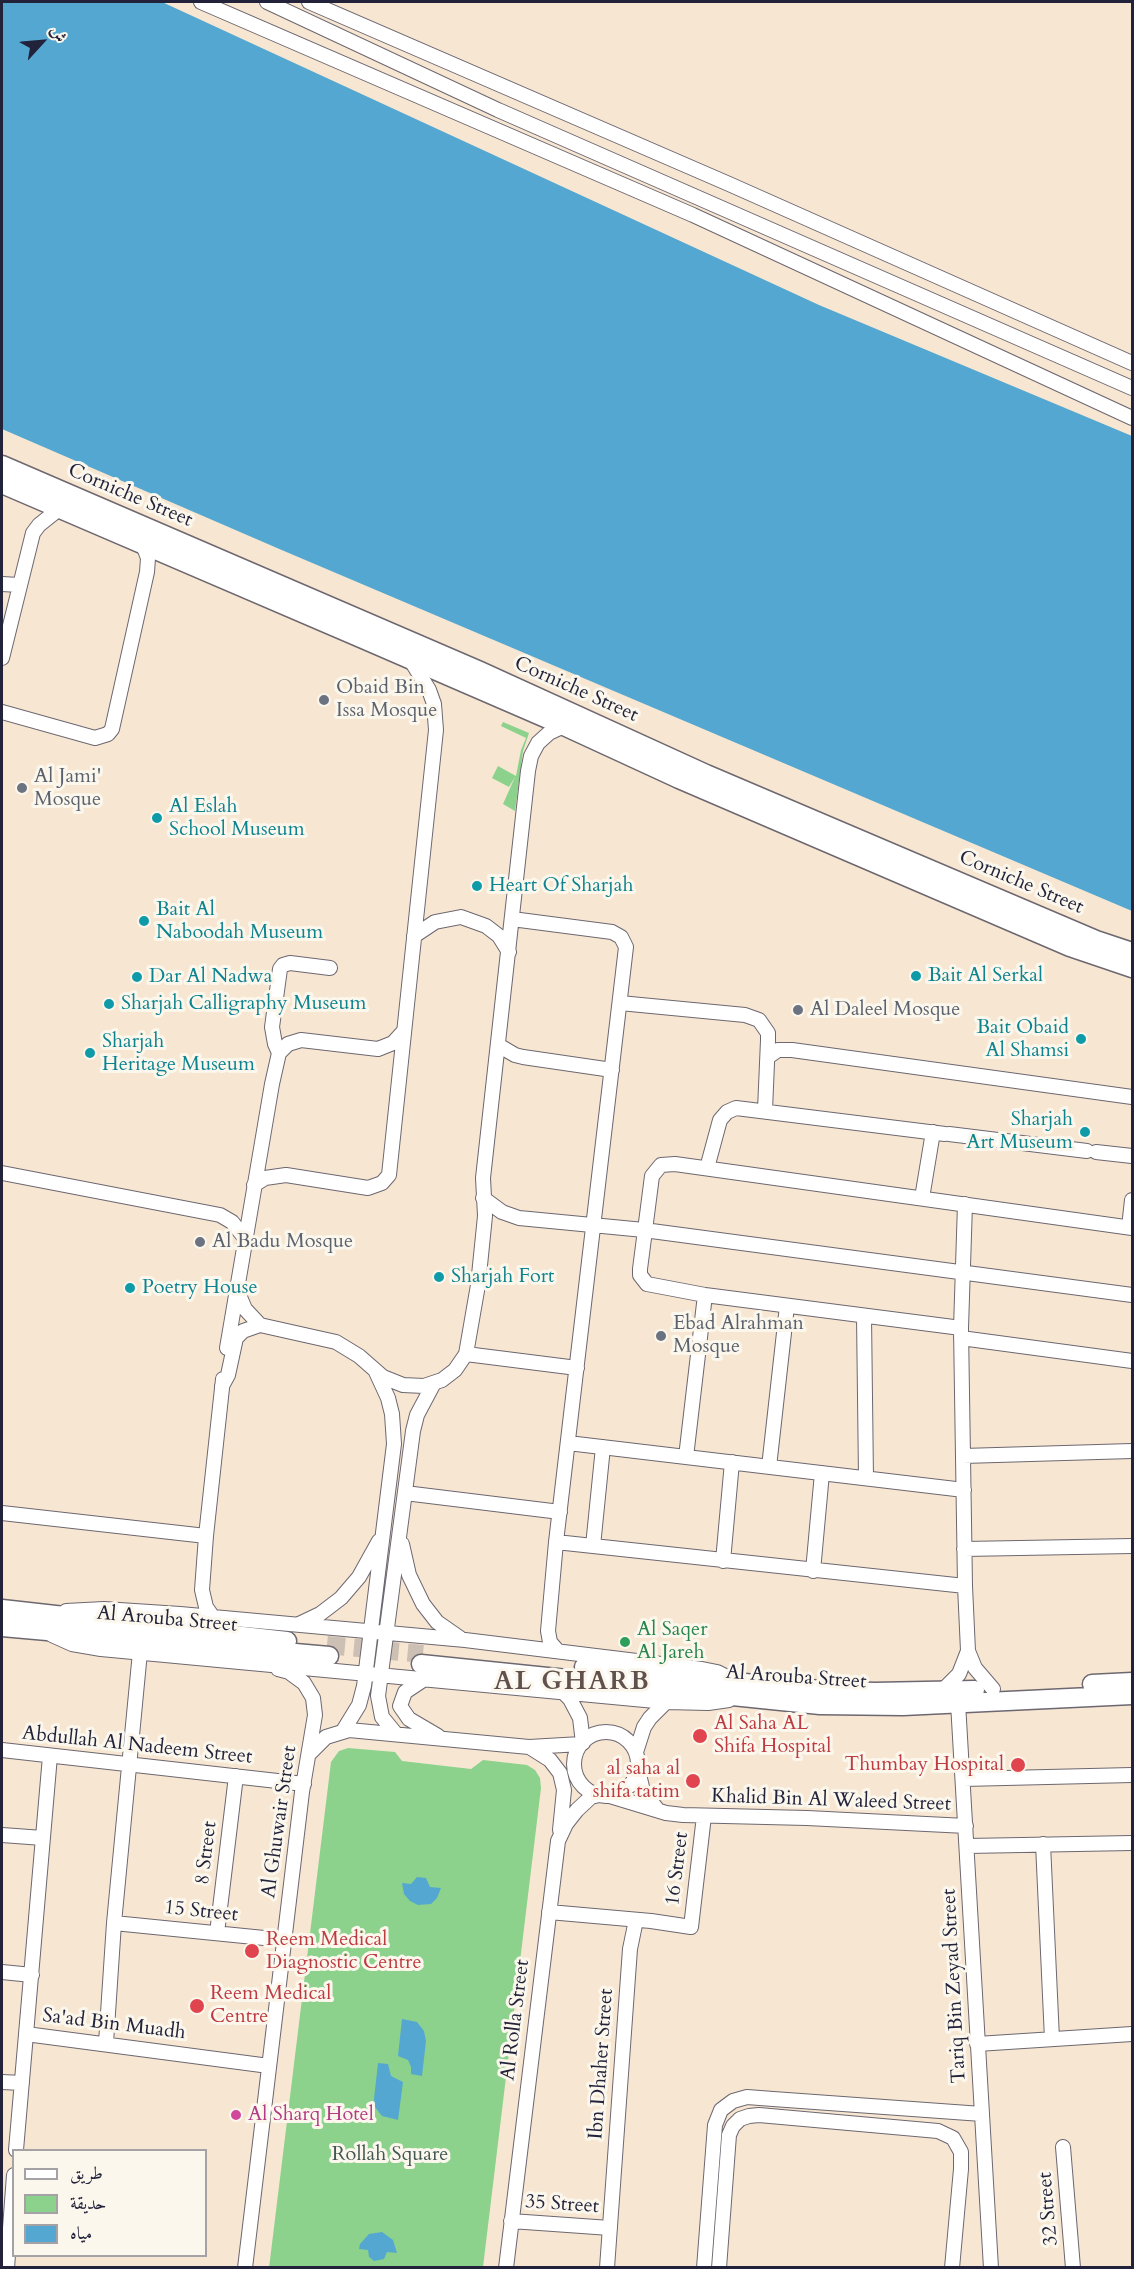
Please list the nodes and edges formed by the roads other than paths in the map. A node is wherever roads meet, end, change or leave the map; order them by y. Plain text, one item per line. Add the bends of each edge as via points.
1 (201, 2) edge
2 (267, 2) edge
3 (309, 2) edge
4 (498, 110) junction
5 (601, 128) junction
6 (641, 172) junction
7 (634, 190) junction
8 (702, 199) junction
9 (693, 215) junction
10 (1132, 363) edge
11 (1106, 376) junction
12 (1132, 388) edge
13 (1095, 400) junction
14 (1132, 418) edge
15 (2, 465) edge
16 (2, 484) edge
17 (59, 509) junction
18 (143, 545) junction
19 (2, 584) edge
20 (20, 585) junction
21 (2, 658) edge
22 (410, 659) junction
23 (2, 712) edge
24 (564, 726) junction
25 (512, 919) junction
26 (414, 936) junction
27 (509, 952) junction
28 (1132, 952) edge
29 (330, 968) dead end
30 (1132, 968) edge
31 (620, 1003) junction
32 (404, 1032) junction
33 (498, 1045) junction
34 (279, 1053) junction
35 (768, 1057) junction
36 (612, 1070) junction
37 (1132, 1097) edge
38 (765, 1110) junction
39 (942, 1133) junction
40 (1132, 1156) edge
41 (707, 1168) junction
42 (2, 1173) edge
43 (254, 1185) junction
44 (483, 1198) junction
45 (922, 1198) junction
46 (1132, 1200) edge
47 (251, 1204) junction
48 (965, 1204) junction
49 (220, 1215) junction
50 (594, 1225) junction
51 (1130, 1227) edge
52 (644, 1230) junction
53 (245, 1238) junction
54 (962, 1273) junction
55 (237, 1288) junction
56 (705, 1295) junction
57 (1132, 1295) edge
58 (787, 1306) junction
59 (864, 1316) junction
60 (260, 1325) junction
61 (961, 1333) junction
62 (466, 1354) junction
63 (1132, 1361) edge
64 (577, 1362) junction
65 (375, 1370) junction
66 (434, 1383) junction
67 (222, 1386) junction
68 (568, 1443) junction
69 (603, 1447) junction
70 (1132, 1451) edge
71 (963, 1456) junction
72 (686, 1457) junction
73 (732, 1462) junction
74 (769, 1467) junction
75 (822, 1473) junction
76 (866, 1478) junction
77 (963, 1490) junction
78 (405, 1493) junction
79 (560, 1512) junction
80 (2, 1513) edge
81 (383, 1533) junction
82 (206, 1536) junction
83 (400, 1536) junction
84 (556, 1542) junction
85 (593, 1546) junction
86 (1132, 1546) edge
87 (964, 1549) junction
88 (723, 1561) junction
89 (813, 1571) junction
90 (965, 1586) junction
91 (202, 1590) junction
92 (2, 1609) edge
93 (180, 1614) junction
94 (213, 1617) junction
95 (46, 1623) junction
96 (295, 1625) junction
97 (2, 1627) edge
98 (370, 1632) junction
99 (387, 1634) junction
100 (465, 1640) junction
101 (557, 1650) junction
102 (328, 1651) tunnel mouth
103 (968, 1651) junction
104 (140, 1652) junction
105 (261, 1663) junction
106 (423, 1665) junction
107 (365, 1672) junction
108 (381, 1674) junction
109 (1132, 1683) edge
110 (993, 1689) junction
111 (737, 1690) junction
112 (562, 1691) junction
113 (942, 1691) junction
114 (1132, 1695) edge
115 (666, 1702) junction
116 (958, 1703) junction
117 (343, 1731) junction
118 (396, 1734) junction
119 (442, 1739) junction
120 (582, 1744) junction
121 (529, 1747) junction
122 (2, 1750) edge
123 (636, 1752) junction
124 (50, 1756) junction
125 (308, 1756) junction
126 (129, 1764) junction
127 (638, 1770) junction
128 (1132, 1775) edge
129 (236, 1776) junction
130 (963, 1779) junction
131 (304, 1784) junction
132 (604, 1795) junction
133 (658, 1810) junction
134 (705, 1816) junction
135 (966, 1826) junction
136 (2, 1834) edge
137 (43, 1839) junction
138 (558, 1841) junction
139 (1132, 1843) edge
140 (1043, 1844) junction
141 (967, 1846) junction
142 (549, 1912) junction
143 (636, 1920) junction
144 (114, 1923) junction
145 (217, 1933) junction
146 (284, 1940) junction
147 (2, 1972) edge
148 (32, 1975) junction
149 (26, 2034) junction
150 (1132, 2034) edge
151 (1052, 2039) junction
152 (106, 2043) junction
153 (977, 2044) junction
154 (269, 2066) junction
155 (2, 2082) edge
156 (22, 2083) junction
157 (773, 2098) junction
158 (982, 2114) junction
159 (771, 2117) junction
160 (1063, 2146) dead end
161 (16, 2149) edge
162 (961, 2169) junction
163 (985, 2170) junction
164 (12, 2183) edge
165 (6, 2206) edge
166 (511, 2221) junction
167 (610, 2228) junction
168 (249, 2267) edge
169 (7, 2268) edge
170 (506, 2268) edge
171 (607, 2268) edge
172 (704, 2268) edge
173 (719, 2268) edge
174 (952, 2268) edge
175 (991, 2268) edge
176 (1073, 2268) edge

1 - 7 street
2 - 4 street
3 - 5 street
4 - 5 street via 526,113 591,142 598,138
4 - 6 street
5 - 10 street
6 - 7 street
6 - 8 street
7 - 9 street
8 - 9 street
8 - 11 street
9 - 13 street
11 - 12 street
11 - 13 street
13 - 14 street
15 - 28 main road, Corniche Street via 480,671 716,778
16 - 17 main road, Corniche Street
17 - 18 main road, Corniche Street
17 - 20 street via 33,533
18 - 22 main road, Corniche Street
18 - 23 street via 148,558 147,572 108,734 95,738
19 - 20 street
20 - 21 street
22 - 24 main road, Corniche Street
22 - 26 street via 429,690 436,718
24 - 25 street via 538,743 531,756
24 - 30 main road, Corniche Street via 1070,947
25 - 27 street
25 - 31 street via 612,932 621,937 626,947
26 - 27 street via 435,922 461,917 494,931
26 - 32 street
27 - 33 street
29 - 34 street via 290,963 280,969 272,1026
31 - 35 street via 753,1017 768,1033
31 - 36 street
32 - 34 street via 393,1043 378,1049 301,1040 288,1044
32 - 43 street via 390,1170 382,1183 368,1188 276,1175
33 - 36 street via 523,1057
33 - 44 street
34 - 43 street
35 - 37 street via 778,1050 792,1050
35 - 38 street
36 - 50 street
38 - 39 street
38 - 41 street via 736,1108 727,1112 720,1120
39 - 40 street
39 - 45 street
41 - 45 street
41 - 52 street via 666,1163 655,1170
42 - 49 street
43 - 47 street
44 - 50 street via 502,1212 519,1218
44 - 62 street via 485,1216 478,1285
45 - 48 street
46 - 51 street
47 - 49 street
47 - 53 street
48 - 51 street
48 - 54 street
49 - 53 street
50 - 52 street
50 - 64 street
52 - 54 street
52 - 56 street via 642,1280 652,1286
53 - 55 street
54 - 57 street
54 - 61 street
55 - 60 street via 244,1309
55 - 67 street
56 - 58 street
56 - 72 street
58 - 59 street
58 - 74 street
59 - 61 street
59 - 76 street
60 - 65 street via 336,1342
60 - 67 street via 236,1338
61 - 63 street
61 - 71 street
62 - 64 street
62 - 66 street via 455,1370
64 - 68 street
65 - 66 street via 403,1385
65 - 81 street via 388,1398 394,1429
66 - 78 street via 417,1415
67 - 82 street
68 - 69 street
68 - 79 street
69 - 72 street
69 - 85 street
70 - 71 street
71 - 77 street
72 - 73 street
73 - 74 street
73 - 88 street
74 - 75 street
75 - 76 street
75 - 89 street
76 - 77 street
77 - 87 street
78 - 79 street
78 - 83 street
79 - 84 street
80 - 82 street
81 - 96 street via 359,1577 341,1598 320,1614
81 - 98 street
82 - 91 street
83 - 99 street
83 - 100 street via 409,1575 423,1604 443,1628
84 - 85 street
84 - 101 street via 548,1631
85 - 88 street
86 - 87 street
87 - 90 street
88 - 89 street
89 - 90 street
90 - 103 street
91 - 93 street via 192,1607
91 - 94 street
92 - 95 main road, Al Arouba Street
93 - 94 street
93 - 95 street via 70,1610
94 - 96 street
95 - 97 main road, Al Arouba Street
95 - 102 main road, Al Arouba Street
95 - 104 street via 72,1644
96 - 98 street
98 - 99 street
98 - 107 street
99 - 100 street
99 - 108 street
100 - 101 street
101 - 111 street via 710,1670 724,1675
103 - 110 street via 975,1668
103 - 113 street via 959,1674
104 - 105 street
104 - 126 street
105 - 107 street
105 - 125 street, Al Ghuwair Street via 289,1672 309,1690 315,1715
106 - 108 street
106 - 111 main road, Al Arouba Street
106 - 112 street
106 - 119 street via 400,1706 409,1719
107 - 108 street
107 - 117 street via 358,1706
108 - 118 street via 380,1710
109 - 110 main road, Al Arouba Street
110 - 113 main road, Al Arouba Street
111 - 113 main road, Al Arouba Street
111 - 115 street via 708,1703
111 - 116 main road, Al Arouba Street via 848,1706
112 - 115 street
112 - 120 street via 580,1718
114 - 116 main road, Al Arouba Street
115 - 123 street via 644,1727
116 - 130 street, Tariq Bin Zeyad Street
117 - 118 street
117 - 125 street via 327,1737
118 - 119 street
119 - 121 street
120 - 121 street
120 - 123 street via 607,1732 624,1738
120 - 132 street via 575,1761 578,1779
121 - 138 street via 550,1760 563,1781
122 - 124 street, Abdullah Al Nadeem Street
123 - 127 street
124 - 126 street, Abdullah Al Nadeem Street
124 - 137 street
125 - 131 street, Al Ghuwair Street
126 - 129 street, Abdullah Al Nadeem Street
126 - 144 street
127 - 132 street via 625,1790
127 - 133 street via 643,1791
128 - 130 street
129 - 131 street, Abdullah Al Nadeem Street
129 - 145 street, 8 Street
130 - 135 street, Tariq Bin Zeyad Street
131 - 146 street, Al Ghuwair Street via 298,1885
132 - 133 street, Khalid Bin Al Waleed Street
132 - 138 street, Al Rolla Street via 591,1797 578,1810
133 - 134 street, Khalid Bin Al Waleed Street
134 - 135 street, Khalid Bin Al Waleed Street
134 - 143 street, 16 Street via 691,1927
135 - 141 street, Tariq Bin Zeyad Street
136 - 137 street
137 - 148 street
138 - 142 street, Al Rolla Street
139 - 140 street
140 - 141 street
140 - 151 street
141 - 153 street, Tariq Bin Zeyad Street
142 - 143 street
142 - 166 street, Al Rolla Street
143 - 167 street, Ibn Dhaher Street via 630,1949
144 - 145 street, 15 Street
144 - 152 street
145 - 146 street, 15 Street
146 - 154 street, Al Ghuwair Street via 288,1961 278,2045
147 - 148 street
148 - 149 street
149 - 152 street, Sa'ad Bin Muadh
149 - 156 street
150 - 151 street
151 - 153 street
152 - 154 street, Sa'ad Bin Muadh
153 - 158 street, Tariq Bin Zeyad Street
154 - 168 street, Al Ghuwair Street via 269,2120
155 - 156 street
156 - 161 street
157 - 158 street
157 - 159 street
157 - 172 street via 733,2101 717,2117
158 - 163 street, Tariq Bin Zeyad Street
159 - 162 street via 938,2131 957,2144
159 - 173 street via 740,2119 729,2135
160 - 176 street, 32 Street
162 - 163 street
162 - 174 street
163 - 175 street, Tariq Bin Zeyad Street
164 - 165 street
165 - 169 street
166 - 167 street, 35 Street
166 - 170 street, Al Rolla Street
167 - 171 street, Ibn Dhaher Street

